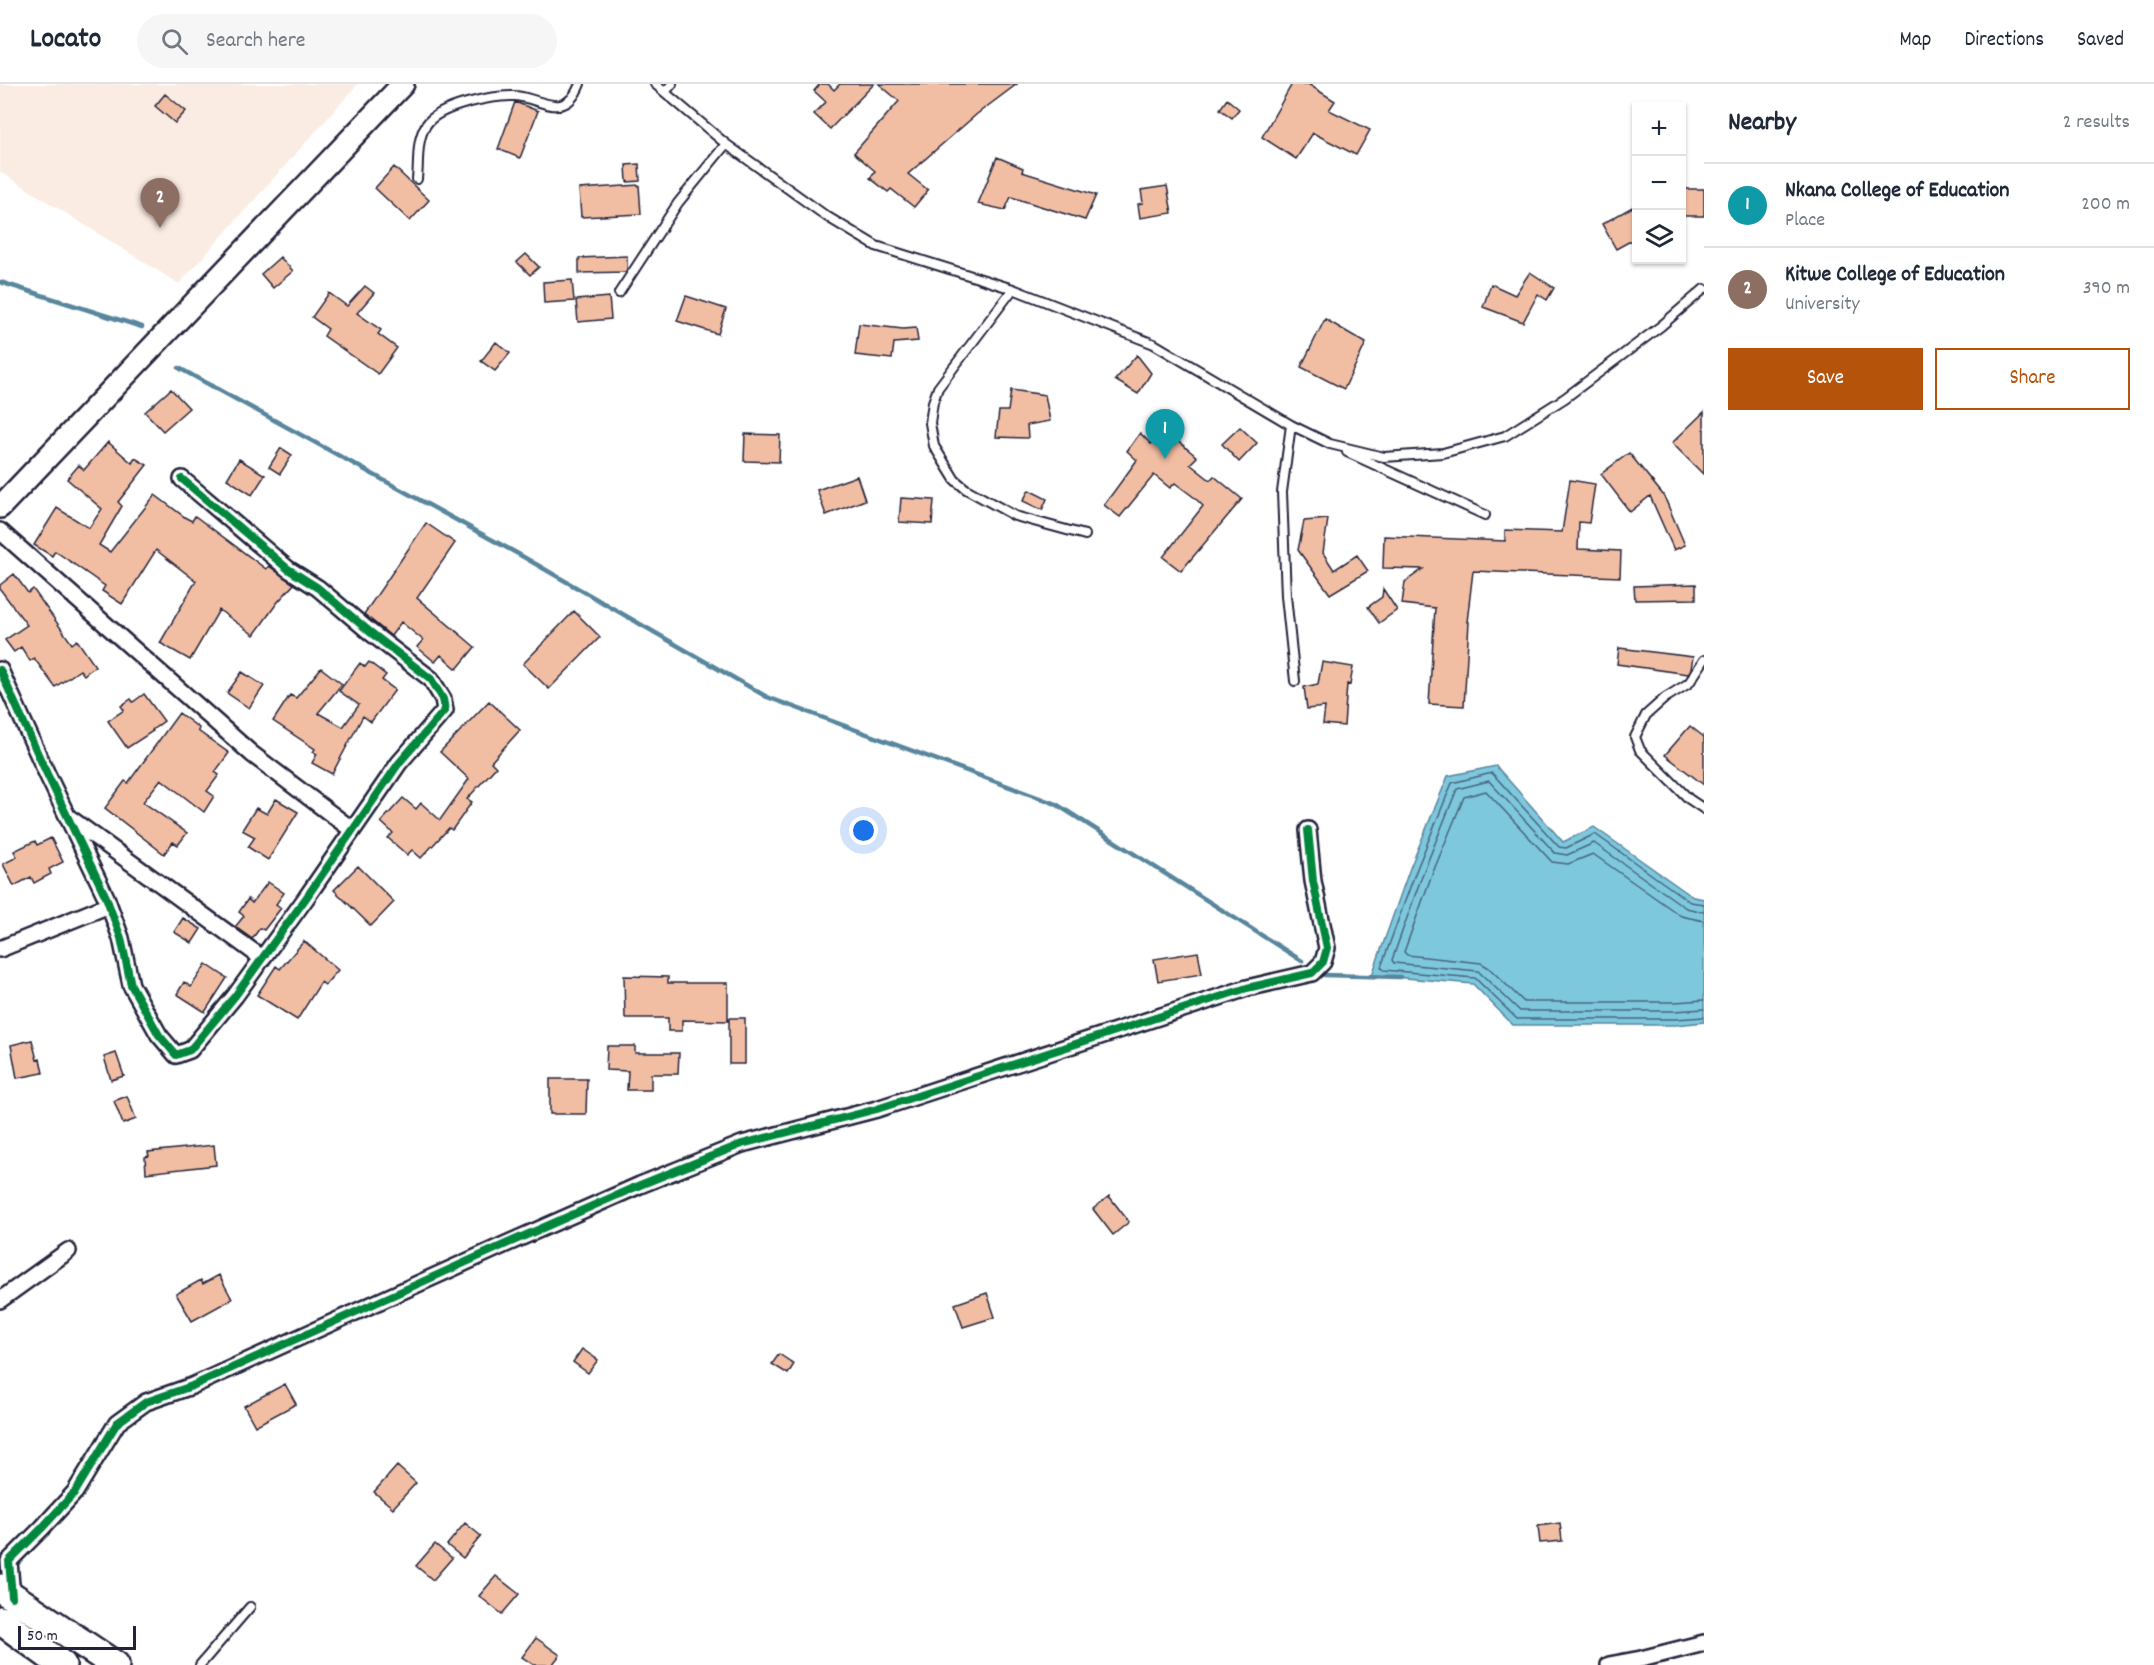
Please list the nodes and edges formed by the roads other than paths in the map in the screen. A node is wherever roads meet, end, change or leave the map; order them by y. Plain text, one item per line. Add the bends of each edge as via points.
1 (403, 84) edge
2 (580, 84) edge
3 (655, 84) edge
4 (672, 84) edge
5 (665, 92) junction
6 (726, 144) junction
7 (417, 179) dead end
8 (1013, 289) junction
9 (1704, 289) edge
10 (620, 293) dead end
11 (1291, 425) junction
12 (1330, 444) junction
13 (183, 479) dead end
14 (0, 507) edge
15 (1485, 515) dead end
16 (0, 531) edge
17 (1085, 535) dead end
18 (1704, 660) edge
19 (0, 670) edge
20 (1295, 681) dead end
21 (1704, 809) edge
22 (68, 817) junction
23 (1308, 830) dead end
24 (351, 833) junction
25 (109, 905) junction
26 (0, 949) edge
27 (262, 958) junction
28 (68, 1251) dead end
29 (0, 1300) edge
30 (4, 1555) edge
31 (4, 1602) edge
32 (249, 1607) dead end
33 (1704, 1643) edge
34 (62, 1665) edge
35 (115, 1665) edge
36 (200, 1665) edge
37 (1609, 1665) edge

1 - 14 street
2 - 7 lane via 576,96 567,104 544,105 517,96 503,96 443,110 432,117 422,136
3 - 5 lane
4 - 5 lane
5 - 6 lane
6 - 8 lane via 826,216 876,246
6 - 10 lane via 678,203
8 - 11 lane via 1154,344
8 - 17 lane via 938,387 930,423 934,446 955,480 966,489 1015,516
9 - 12 lane via 1565,398 1505,436 1443,453 1384,457
11 - 12 lane
11 - 20 lane via 1282,492 1286,596
12 - 15 lane
13 - 24 street via 288,569 318,588 431,679 443,699 445,710 399,763
16 - 24 street via 252,754 351,829
18 - 21 lane via 1689,683 1646,715 1635,737 1640,750
19 - 22 street
22 - 25 street
22 - 27 street
23 - 30 street via 1313,880 1327,948 1323,962 1312,973 1247,988 877,1109 742,1144 640,1185 192,1386 146,1402 117,1423 75,1492 42,1528
24 - 27 street
25 - 26 street
25 - 27 street via 131,985 159,1035 176,1055 190,1050
28 - 29 street
30 - 31 street
31 - 34 highway
31 - 35 highway
32 - 36 lane
33 - 37 street

